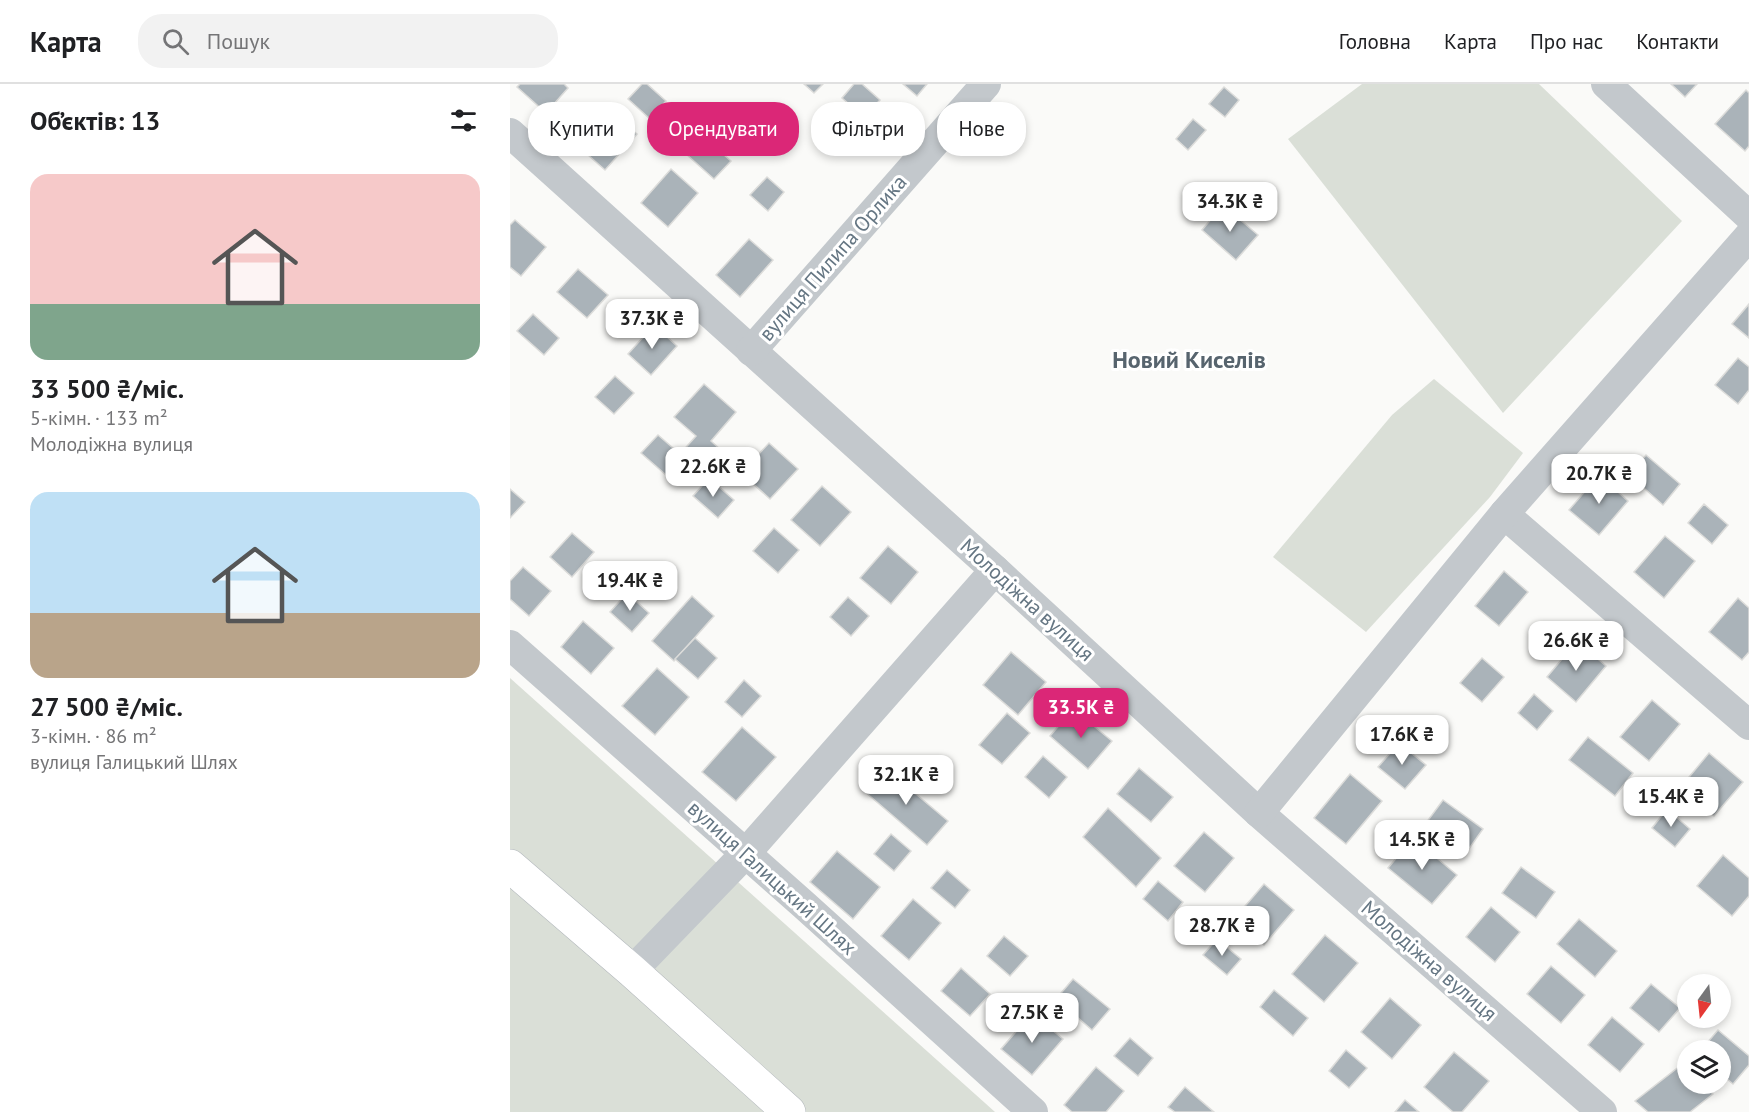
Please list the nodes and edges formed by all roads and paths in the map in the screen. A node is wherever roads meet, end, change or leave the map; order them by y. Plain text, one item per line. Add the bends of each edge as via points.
1 (986, 84) edge
2 (1606, 84) edge
3 (510, 133) edge
4 (1749, 216) edge
5 (1749, 236) edge
6 (751, 351) junction
7 (1504, 514) junction
8 (994, 570) junction
9 (510, 645) edge
10 (1749, 725) edge
11 (1259, 813) junction
12 (746, 854) junction
13 (510, 866) edge
14 (632, 971) junction
15 (789, 1112) edge
16 (1033, 1112) edge
17 (1602, 1112) edge

1 - 6 street, вулиця Пилипа Орлика
2 - 4 street
3 - 6 street, Молодіжна вулиця
5 - 7 street
6 - 8 street, Молодіжна вулиця
7 - 10 street
7 - 11 street
8 - 11 street, Молодіжна вулиця
8 - 12 street
9 - 12 street, вулиця Галицький Шлях
11 - 17 street, Молодіжна вулиця
12 - 14 street
12 - 16 street, вулиця Галицький Шлях
13 - 14 highway
14 - 15 highway

